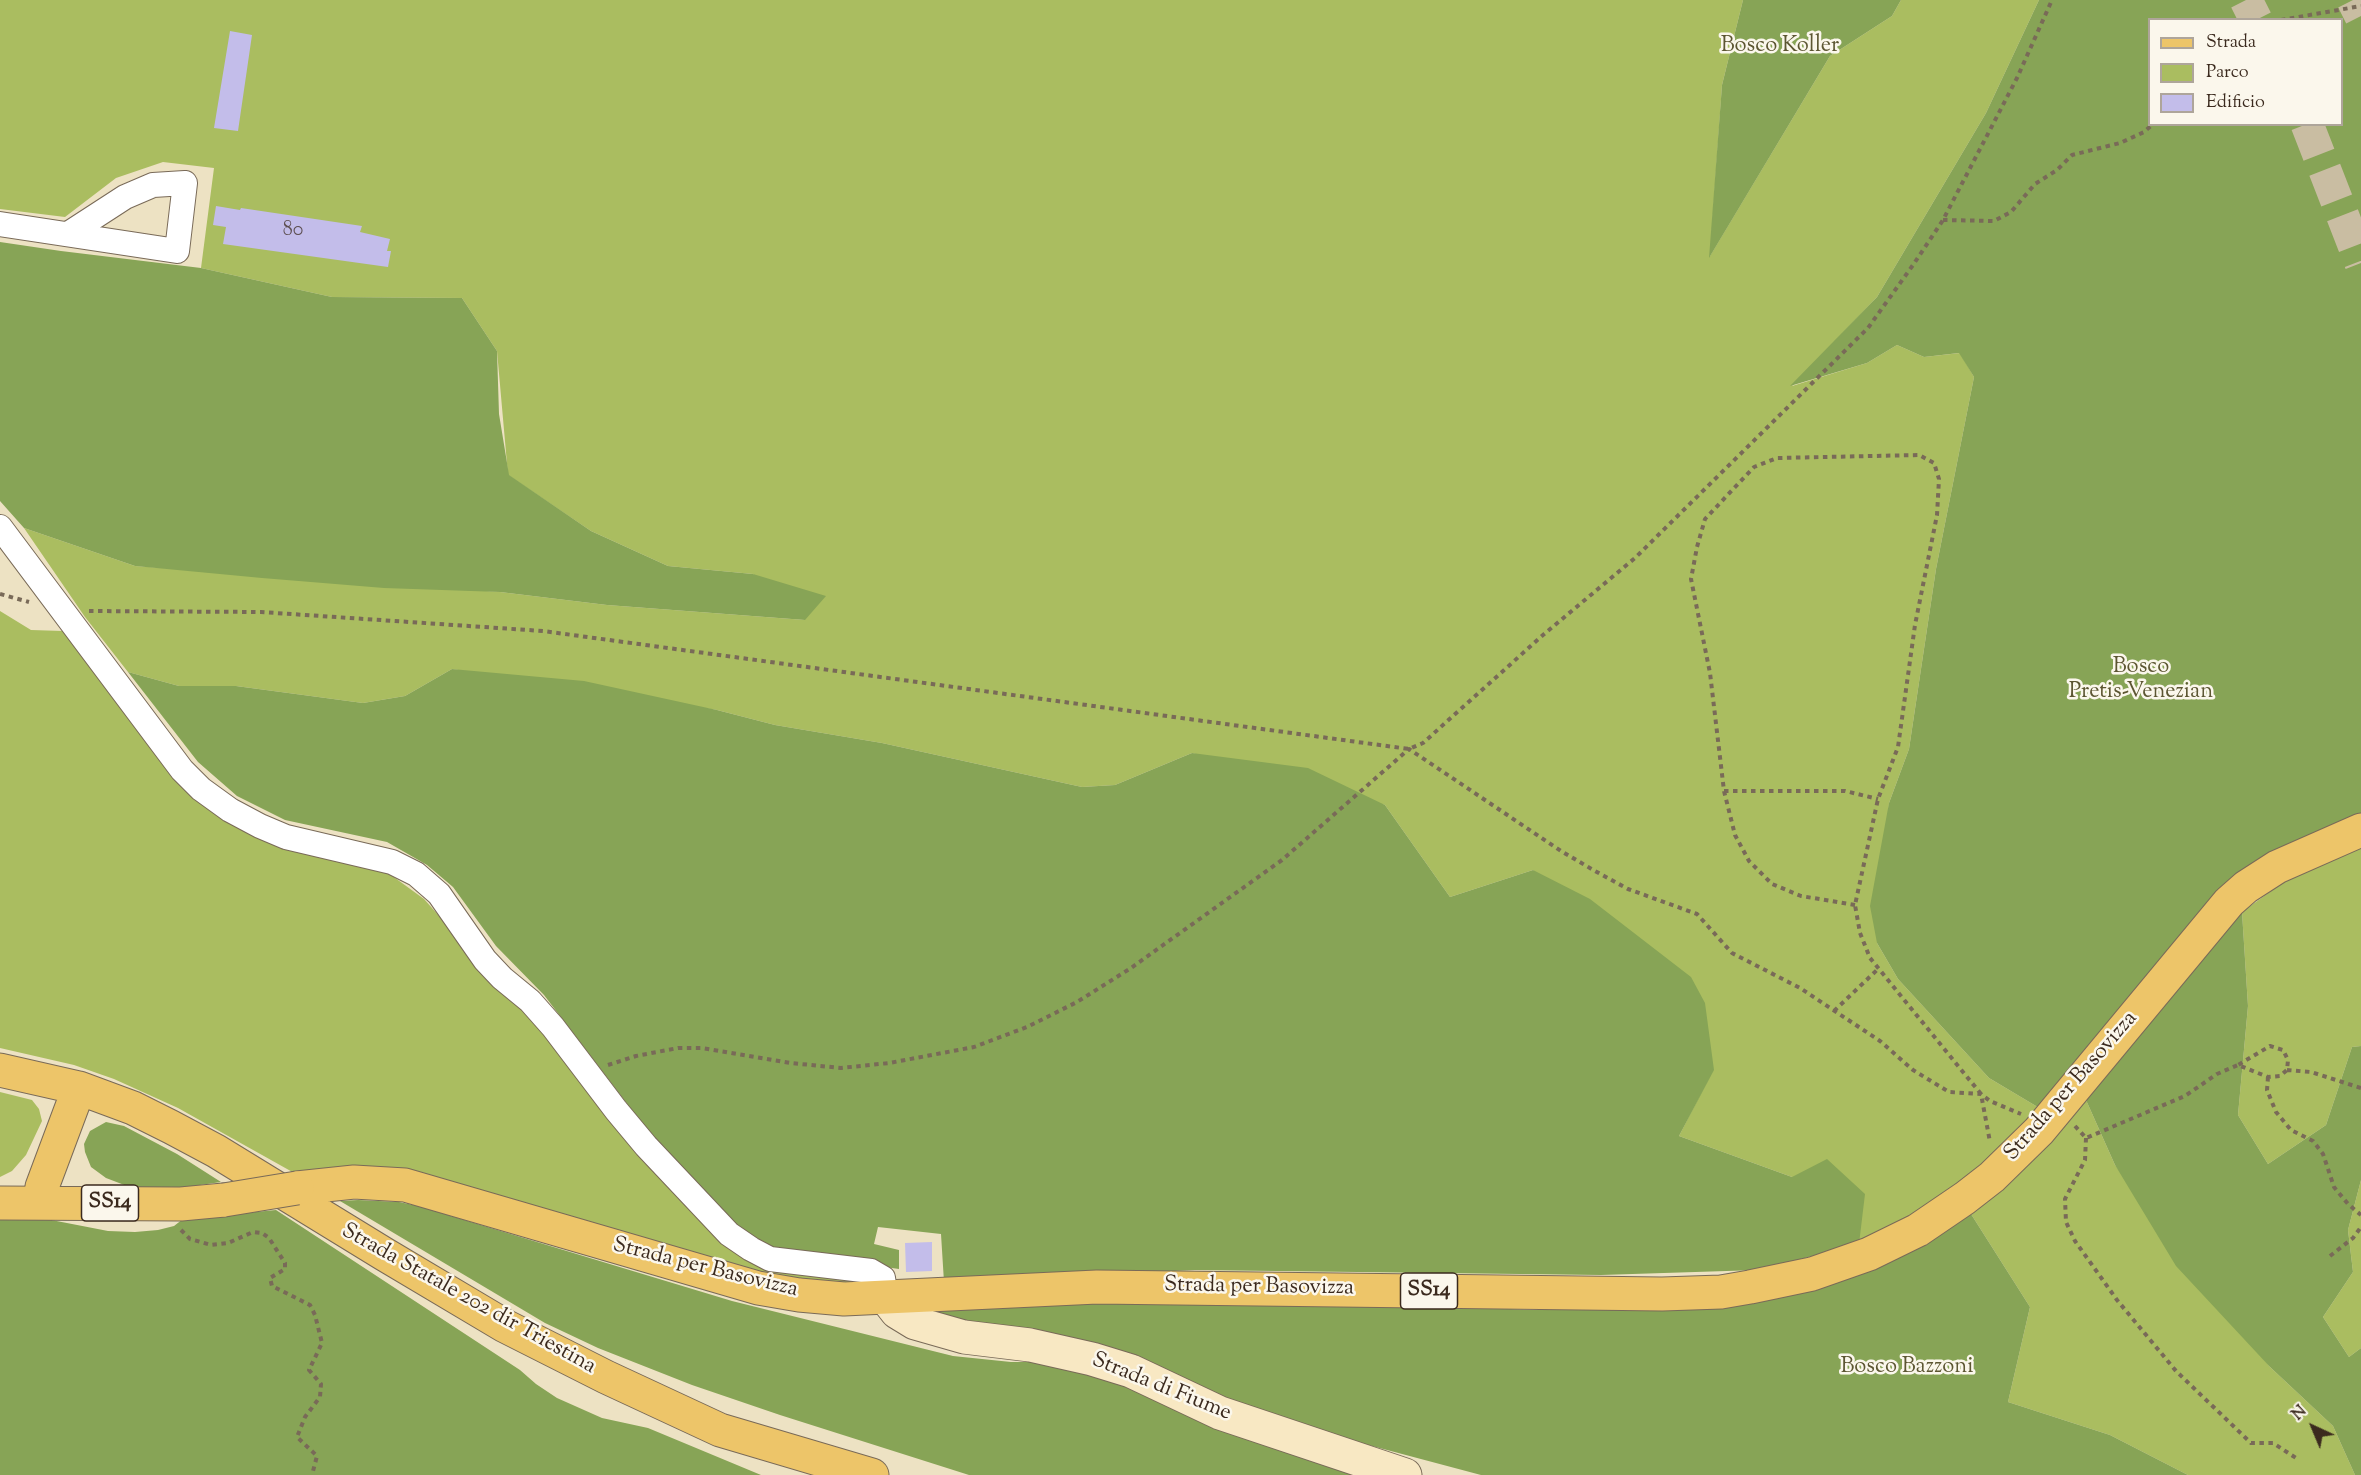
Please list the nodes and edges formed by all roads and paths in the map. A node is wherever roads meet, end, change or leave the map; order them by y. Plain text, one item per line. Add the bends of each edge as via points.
1 (2052, 0) edge
2 (2361, 6) edge
3 (2292, 18) edge
4 (2151, 126) edge
5 (1943, 220) junction
6 (0, 224) edge
7 (68, 234) junction
8 (0, 527) edge
9 (62, 611) junction
10 (1409, 749) junction
11 (1724, 791) junction
12 (1878, 799) junction
13 (2361, 830) edge
14 (1855, 905) junction
15 (1878, 969) junction
16 (1834, 1011) junction
17 (2238, 1065) junction
18 (0, 1070) edge
19 (2287, 1070) junction
20 (586, 1072) junction
21 (2268, 1077) junction
22 (80, 1088) junction
23 (2361, 1088) edge
24 (1981, 1094) junction
25 (2049, 1120) junction
26 (2086, 1138) junction
27 (1992, 1177) junction
28 (0, 1203) edge
29 (40, 1203) junction
30 (173, 1204) junction
31 (2361, 1215) edge
32 (2361, 1227) edge
33 (2331, 1256) dead end
34 (886, 1298) junction
35 (2296, 1458) dead end
36 (312, 1475) edge
37 (872, 1475) edge
38 (1405, 1475) edge

1 - 5 path via 2017,78
2 - 3 path
4 - 5 path via 2120,143 2072,155 2035,184 2011,212 1994,221
5 - 10 path via 1868,328 1635,558 1424,743
6 - 7 street
7 - 7 street via 177,251 185,183 153,185 124,197
8 - 9 street
9 - 10 path via 261,612 543,631
9 - 20 street via 182,770 201,789 230,810 286,837 392,862 416,874 439,894 485,960 530,1001
10 - 16 path via 1586,866 1628,889 1697,914 1732,952
10 - 20 path via 1282,860 1131,968 1027,1027 974,1047 841,1068 678,1048
11 - 12 path via 1845,791
11 - 12 path via 1710,673 1692,579 1705,519 1754,467 1777,458 1919,456 1934,463 1939,479 1937,515 1915,625 1898,747
11 - 14 path via 1734,835 1749,861 1772,884 1801,896
12 - 14 path
13 - 25 main road, Strada per Basovizza / SS14 via 2277,867 2229,902
14 - 15 path via 1860,933
15 - 16 path
15 - 24 path
16 - 24 path via 1949,1092
17 - 19 path via 2270,1046 2283,1050
17 - 21 path
17 - 26 path via 2217,1074 2186,1096
18 - 22 main road, Strada Statale 202 dir Triestina
19 - 21 path via 2280,1076
19 - 23 path via 2311,1072
20 - 34 street via 646,1146 729,1234 770,1259 871,1271 883,1278
21 - 31 path via 2267,1090 2276,1112 2291,1130 2313,1141 2323,1154 2334,1187
22 - 29 main road via 42,1187
22 - 37 main road, Strada Statale 202 dir Triestina via 133,1108 216,1151 505,1326 606,1377 720,1430
24 - 25 path via 2021,1113
24 - 27 path via 1989,1129
25 - 26 path
25 - 27 main road, Strada per Basovizza / SS14
26 - 35 path via 2085,1160 2065,1199 2066,1222 2075,1241 2117,1300 2184,1378 2251,1443 2273,1443
27 - 34 main road, Strada per Basovizza / SS14 via 1928,1224 1869,1254 1781,1282 1721,1292 1097,1287
28 - 29 main road, Strada per Basovizza / SS14
29 - 30 main road, Strada per Basovizza / SS14
30 - 34 main road, Strada per Basovizza / SS14, bridge via 339,1183 393,1183 758,1288 810,1296
30 - 36 path via 177,1226 190,1239 211,1245 253,1233 269,1238 285,1263 285,1269 270,1278 272,1286 310,1305 322,1343 309,1371 321,1384 320,1397 305,1417 297,1437 317,1456
32 - 33 path
34 - 38 street, Strada di Fiume via 897,1312 915,1323 963,1337 1030,1345 1131,1371 1230,1416

